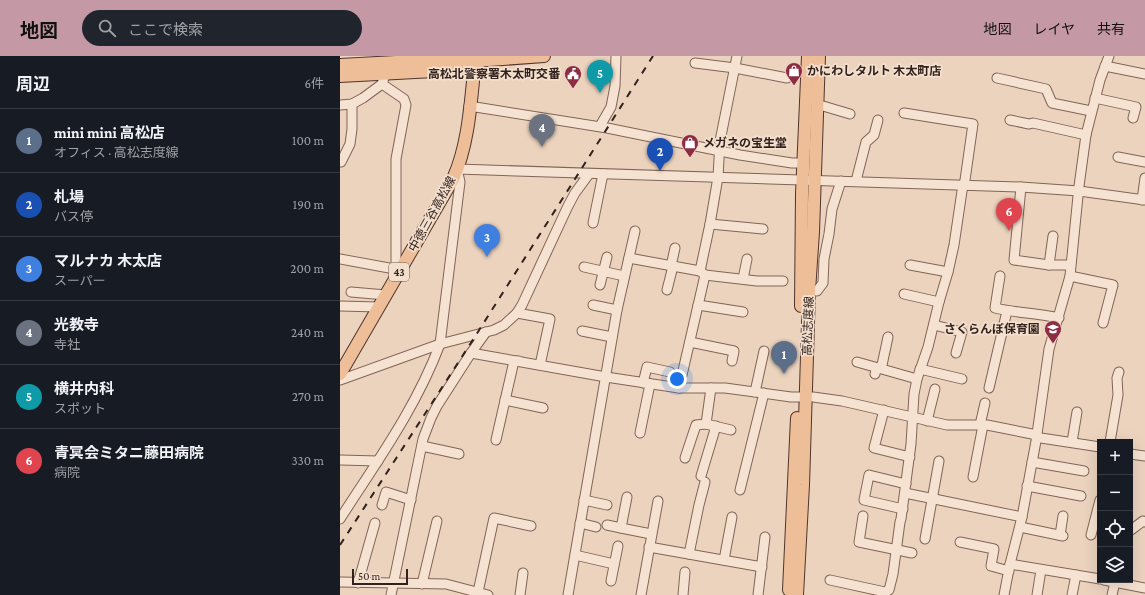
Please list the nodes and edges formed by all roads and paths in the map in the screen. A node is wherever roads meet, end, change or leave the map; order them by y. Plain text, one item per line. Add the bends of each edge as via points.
1 (544, 56) edge
2 (616, 56) edge
3 (737, 56) edge
4 (808, 56) edge
5 (819, 56) edge
6 (1109, 56) edge
7 (475, 59) edge
8 (695, 63) dead end
9 (340, 66) edge
10 (1105, 66) junction
11 (735, 68) junction
12 (1145, 74) edge
13 (340, 76) edge
14 (787, 78) dead end
15 (997, 78) dead end
16 (384, 79) junction
17 (1095, 98) junction
18 (352, 104) junction
19 (340, 105) edge
20 (469, 106) junction
21 (817, 106) junction
22 (1091, 111) junction
23 (904, 113) dead end
24 (850, 114) dead end
25 (1133, 118) dead end
26 (878, 120) dead end
27 (1010, 120) dead end
28 (600, 126) junction
29 (1086, 135) junction
30 (719, 151) junction
31 (342, 157) edge
32 (1118, 157) dead end
33 (1145, 162) edge
34 (804, 163) junction
35 (457, 169) junction
36 (589, 174) junction
37 (603, 174) junction
38 (718, 177) junction
39 (1145, 178) edge
40 (809, 180) junction
41 (841, 181) junction
42 (856, 181) junction
43 (964, 185) junction
44 (1021, 187) junction
45 (1079, 191) junction
46 (1144, 200) edge
47 (594, 223) dead end
48 (710, 224) junction
49 (763, 229) dead end
50 (635, 231) dead end
51 (1052, 236) dead end
52 (674, 248) dead end
53 (607, 257) dead end
54 (629, 258) junction
55 (340, 259) edge
56 (747, 259) dead end
57 (910, 265) dead end
58 (1049, 265) junction
59 (672, 266) junction
60 (1070, 266) junction
61 (584, 268) dead end
62 (398, 270) junction
63 (604, 271) junction
64 (948, 272) junction
65 (703, 273) junction
66 (624, 276) junction
67 (1000, 276) dead end
68 (1070, 276) junction
69 (743, 279) junction
70 (783, 281) dead end
71 (600, 285) dead end
72 (667, 290) dead end
73 (809, 291) junction
74 (351, 292) dead end
75 (904, 294) dead end
76 (386, 295) junction
77 (939, 302) junction
78 (593, 304) dead end
79 (698, 305) junction
80 (340, 306) edge
81 (379, 307) junction
82 (617, 310) junction
83 (1008, 311) junction
84 (743, 312) dead end
85 (517, 313) junction
86 (1059, 318) junction
87 (1103, 323) dead end
88 (934, 325) junction
89 (582, 331) dead end
90 (486, 332) junction
91 (612, 337) junction
92 (888, 337) dead end
93 (690, 342) junction
94 (440, 344) junction
95 (764, 351) dead end
96 (471, 353) junction
97 (956, 353) dead end
98 (514, 361) junction
99 (732, 361) dead end
100 (857, 362) dead end
101 (540, 365) junction
102 (562, 369) junction
103 (920, 369) junction
104 (877, 371) junction
105 (670, 372) dead end
106 (1119, 372) dead end
107 (340, 374) edge
108 (606, 377) junction
109 (917, 379) junction
110 (962, 379) dead end
111 (340, 380) edge
112 (647, 383) junction
113 (679, 388) junction
114 (710, 388) junction
115 (989, 388) dead end
116 (935, 389) dead end
117 (760, 393) junction
118 (802, 397) junction
119 (505, 400) junction
120 (985, 403) dead end
121 (543, 408) dead end
122 (884, 410) junction
123 (1077, 412) dead end
124 (913, 417) junction
125 (927, 421) junction
126 (706, 424) junction
127 (982, 425) junction
128 (716, 426) junction
129 (731, 430) dead end
130 (640, 434) dead end
131 (1036, 436) junction
132 (1111, 439) edge
133 (496, 440) dead end
134 (1072, 442) junction
135 (422, 446) junction
136 (1097, 446) edge
137 (459, 454) dead end
138 (1133, 456) edge
139 (1145, 456) edge
140 (910, 457) junction
141 (685, 458) dead end
142 (340, 460) edge
143 (378, 461) junction
144 (939, 461) dead end
145 (1032, 462) junction
146 (1084, 471) dead end
147 (973, 477) dead end
148 (1027, 486) junction
149 (906, 488) junction
150 (740, 490) dead end
151 (1081, 496) dead end
152 (627, 497) dead end
153 (932, 498) junction
154 (411, 500) junction
155 (584, 500) junction
156 (658, 501) dead end
157 (382, 505) dead end
158 (607, 505) dead end
159 (903, 509) junction
160 (1098, 511) edge
161 (864, 516) dead end
162 (1063, 516) dead end
163 (1022, 517) junction
164 (732, 518) dead end
165 (340, 519) edge
166 (437, 521) dead end
167 (1145, 522) edge
168 (580, 523) junction
169 (375, 524) dead end
170 (607, 525) dead end
171 (531, 526) dead end
172 (596, 526) dead end
173 (1020, 527) junction
174 (621, 528) junction
175 (1133, 528) edge
176 (651, 534) junction
177 (1093, 536) edge
178 (765, 537) dead end
179 (925, 538) dead end
180 (960, 542) dead end
181 (618, 546) dead end
182 (649, 547) junction
183 (896, 550) junction
184 (912, 553) dead end
185 (689, 554) junction
186 (575, 555) junction
187 (724, 560) junction
188 (614, 564) junction
189 (762, 567) junction
190 (1009, 567) junction
191 (1041, 570) junction
192 (686, 572) dead end
193 (523, 573) dead end
194 (1076, 575) junction
195 (1097, 578) edge
196 (830, 580) dead end
197 (611, 581) dead end
198 (340, 582) edge
199 (358, 582) junction
200 (394, 583) junction
201 (1118, 583) edge
202 (1122, 583) edge
203 (422, 584) junction
204 (1145, 588) edge
205 (478, 592) junction
206 (885, 593) edge
207 (391, 595) edge
208 (488, 595) edge
209 (520, 595) edge
210 (568, 595) edge
211 (641, 595) edge
212 (683, 595) edge
213 (758, 595) edge
214 (789, 595) edge
215 (797, 595) edge
216 (1004, 595) edge
217 (1038, 595) edge
218 (1072, 595) edge
219 (1112, 595) edge

1 - 7 main road
2 - 28 street via 611,107
3 - 11 street
4 - 34 main road, 高松志度線
5 - 21 main road, 高松志度線
6 - 10 street
7 - 9 main road
7 - 16 main road via 453,70
7 - 20 main road, 中徳三谷高松線 / 43
8 - 11 street
10 - 12 street
10 - 17 street
11 - 14 street
11 - 30 street
13 - 16 main road
15 - 22 street via 1046,89 1052,103
16 - 18 street via 363,98
16 - 62 street via 404,99 406,105 396,159
17 - 22 street
17 - 25 street via 1136,107
18 - 19 street
18 - 31 street via 350,144
20 - 28 street
20 - 35 main road, 中徳三谷高松線 / 43 via 466,133
21 - 24 street
21 - 40 main road, 高松志度線
22 - 29 street
23 - 43 street via 973,124
26 - 42 street via 874,135 866,142
27 - 29 street
28 - 30 street
29 - 45 street
30 - 34 street
30 - 38 street
32 - 33 street
34 - 40 main road, 高松志度線
35 - 36 street
35 - 62 main road, 中徳三谷高松線 / 43
35 - 94 street via 460,182
36 - 37 street
36 - 85 street via 568,206
37 - 38 street
37 - 47 street
38 - 40 street
38 - 48 street
39 - 46 street
40 - 41 street
40 - 73 main road, 高松志度線
40 - 118 main road, 高松志度線
41 - 42 street
41 - 73 street via 832,209 823,283 817,292
42 - 43 street
43 - 44 street
43 - 64 street
44 - 45 street
44 - 58 street via 1014,260
45 - 46 street
45 - 60 street
48 - 49 street
48 - 65 street
50 - 54 street
51 - 58 street
52 - 59 street
53 - 63 street
54 - 59 street
54 - 66 street
55 - 62 street
56 - 69 street
57 - 64 street
58 - 60 street
59 - 65 street
59 - 72 street
60 - 68 street
61 - 63 street
62 - 76 main road, 中徳三谷高松線 / 43
63 - 66 street
63 - 71 street
64 - 77 street
65 - 69 street
65 - 79 street
66 - 82 street
67 - 83 street via 995,308
68 - 86 street
68 - 87 street via 1113,285
69 - 70 street
73 - 118 main road, 高松志度線
74 - 76 street
75 - 77 street
76 - 81 main road, 中徳三谷高松線 / 43
77 - 88 street
78 - 82 street
79 - 84 street
79 - 93 street
80 - 81 street
81 - 107 main road, 中徳三谷高松線 / 43
82 - 91 street
83 - 86 street
83 - 115 street
85 - 90 street via 504,325
85 - 101 street via 550,319
86 - 131 street via 1049,350
88 - 97 street via 962,332
88 - 103 street
89 - 91 street
90 - 94 street
90 - 96 street
91 - 108 street
92 - 104 street via 882,365
93 - 99 street via 734,351
93 - 113 street
94 - 111 street
94 - 143 street via 424,382
95 - 117 street
96 - 98 street
96 - 135 street via 437,406
98 - 101 street
98 - 102 street
98 - 119 street
100 - 104 street
101 - 102 street
102 - 108 street
103 - 109 street
103 - 110 street
104 - 109 street
105 - 112 street via 646,367
106 - 132 street
108 - 112 street
108 - 155 street
109 - 124 street
112 - 113 street
112 - 130 street
113 - 114 street
114 - 117 street
114 - 126 street
116 - 125 street
117 - 118 street
117 - 150 street
118 - 122 street via 842,401
118 - 214 main road, 高松志度線
118 - 215 main road, 高松志度線 via 803,485
119 - 121 street
119 - 133 street
120 - 127 street
122 - 124 street
122 - 140 street via 874,448
123 - 134 street
124 - 125 street
124 - 140 street
125 - 127 street via 947,425
126 - 128 street
126 - 141 street via 696,425
127 - 131 street via 1007,428
127 - 147 street
128 - 129 street
128 - 185 street
131 - 134 street
131 - 145 street
134 - 136 street
135 - 137 street
135 - 154 street
138 - 139 street
140 - 149 street
142 - 143 street
143 - 165 street
144 - 153 street
145 - 146 street
145 - 148 street
148 - 151 street
148 - 163 street
149 - 153 street
149 - 159 street
149 - 159 street via 869,475 864,500
152 - 174 street
153 - 163 street
153 - 179 street
154 - 157 street via 386,492
154 - 200 street
155 - 158 street
155 - 168 street
156 - 176 street
159 - 183 street
160 - 177 street
161 - 183 street via 859,542
162 - 173 street via 1061,536
163 - 173 street
164 - 187 street
166 - 203 street
167 - 175 street
168 - 172 street
168 - 186 street
169 - 199 street
170 - 174 street
171 - 205 street via 494,518
173 - 190 street
174 - 176 street
176 - 182 street
178 - 189 street
180 - 190 street via 994,549 991,566
181 - 188 street
182 - 185 street
182 - 211 street
183 - 184 street
183 - 206 street via 889,590
185 - 187 street
186 - 188 street
186 - 210 street
187 - 189 street
188 - 197 street
189 - 213 street
190 - 191 street
190 - 216 street
191 - 194 street
191 - 217 street
192 - 212 street
193 - 209 street
194 - 195 street
194 - 218 street
196 - 206 street
198 - 199 street
199 - 200 street
200 - 203 street
200 - 207 street
201 - 219 street
202 - 204 street
203 - 205 street via 446,584
205 - 208 street

